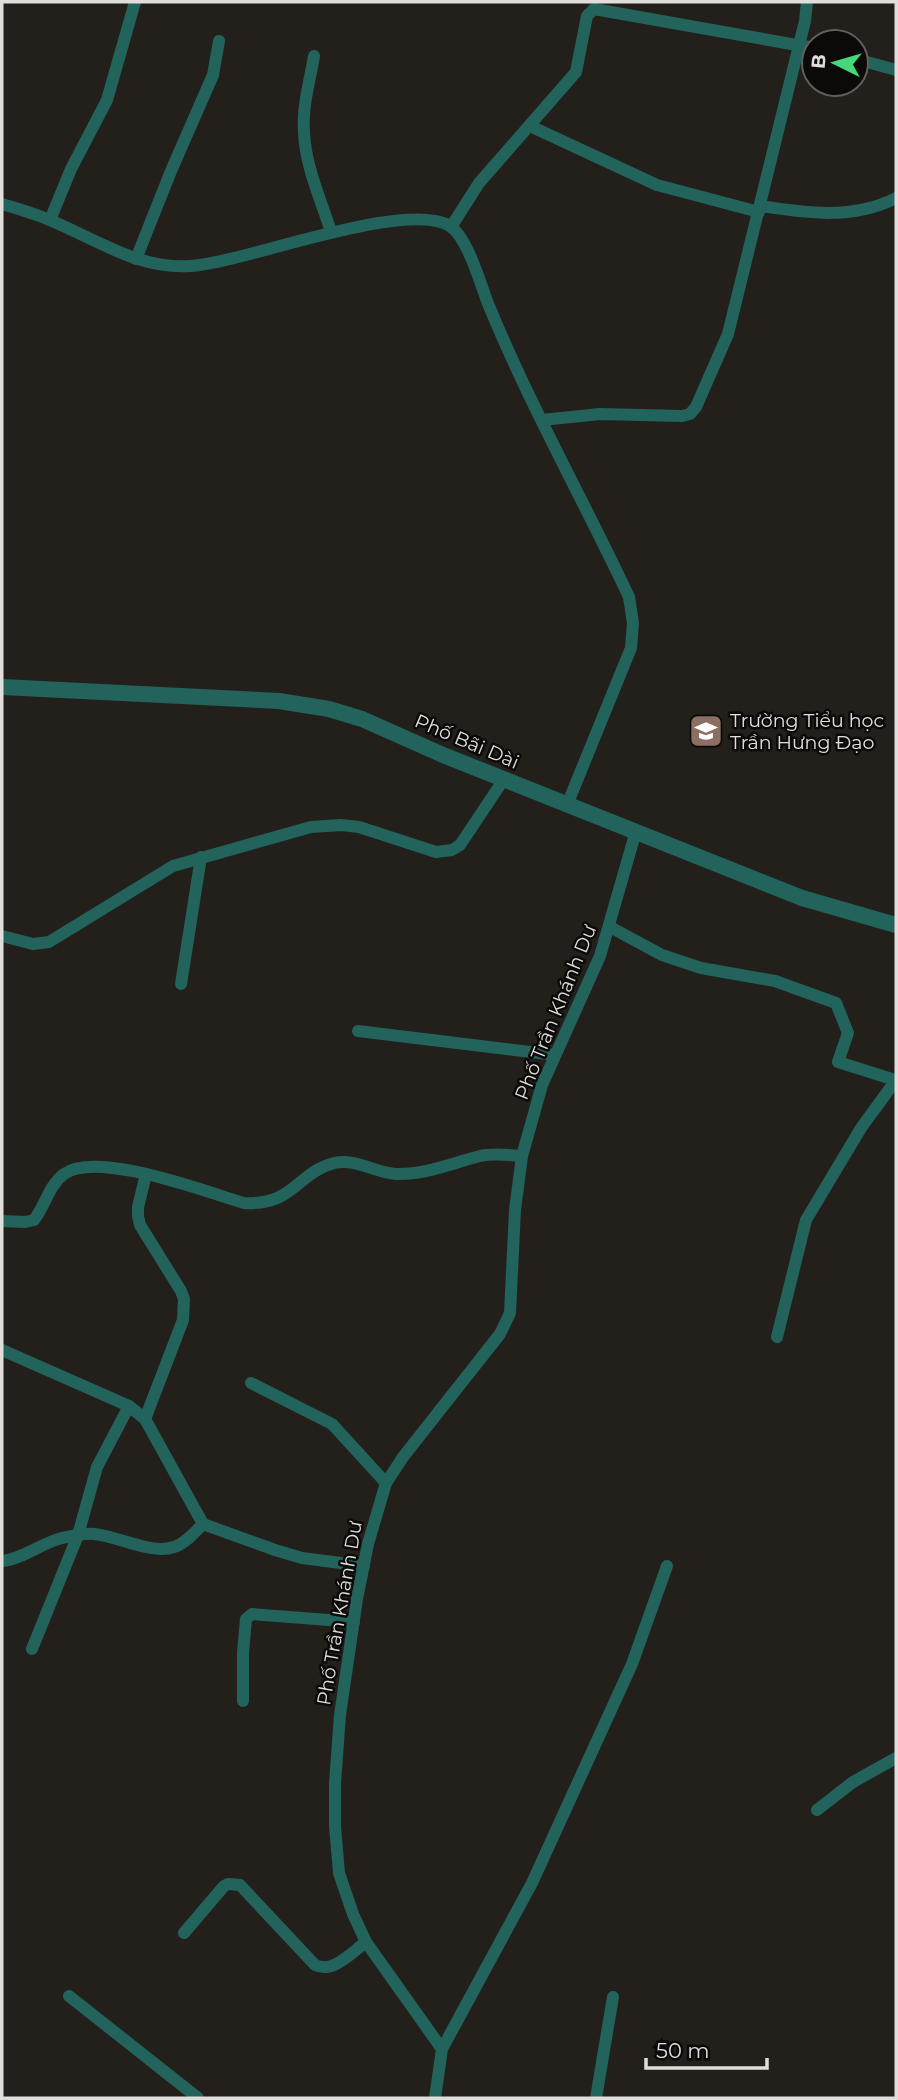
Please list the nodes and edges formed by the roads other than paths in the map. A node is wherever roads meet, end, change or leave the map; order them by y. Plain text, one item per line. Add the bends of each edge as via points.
1 (135, 2) edge
2 (807, 2) edge
3 (803, 28) edge
4 (219, 41) dead end
5 (800, 44) joint
6 (314, 56) dead end
7 (870, 63) edge
8 (896, 70) edge
9 (530, 126) junction
10 (896, 198) edge
11 (2, 204) edge
12 (760, 209) junction
13 (50, 220) junction
14 (451, 227) junction
15 (331, 232) junction
16 (136, 259) junction
17 (542, 420) junction
18 (2, 687) edge
19 (504, 779) junction
20 (567, 805) junction
21 (636, 831) junction
22 (201, 857) junction
23 (896, 925) edge
24 (610, 927) junction
25 (2, 936) edge
26 (181, 984) dead end
27 (358, 1031) dead end
28 (555, 1055) junction
29 (896, 1080) edge
30 (522, 1156) junction
31 (146, 1174) junction
32 (2, 1221) edge
33 (777, 1337) dead end
34 (2, 1350) edge
35 (251, 1383) dead end
36 (129, 1406) junction
37 (145, 1419) junction
38 (386, 1483) junction
39 (203, 1524) junction
40 (78, 1535) junction
41 (2, 1561) edge
42 (364, 1566) junction
43 (667, 1566) dead end
44 (354, 1622) junction
45 (32, 1649) dead end
46 (243, 1701) dead end
47 (896, 1758) edge
48 (817, 1810) dead end
49 (184, 1933) dead end
50 (366, 1942) junction
51 (69, 1996) dead end
52 (613, 1997) dead end
53 (442, 2049) junction
54 (198, 2098) edge
55 (435, 2098) edge
56 (596, 2098) edge

1 - 13 street via 107,100
2 - 3 street
4 - 16 street via 213,75
5 - 9 street via 594,9 587,16 576,72
5 - 12 street
6 - 15 street via 303,131
7 - 8 street
9 - 12 street via 648,182
9 - 14 street via 479,183
10 - 12 street via 882,206 828,214
11 - 13 street
12 - 17 street via 729,334 690,414 600,414
13 - 16 street
14 - 15 street via 413,221
14 - 17 street via 460,237
15 - 16 street via 195,266 156,266
17 - 20 street via 629,597 633,623 631,648
18 - 19 street, Phố Bãi Dài via 316,706 362,719
19 - 20 street, Phố Bãi Dài
19 - 22 street via 460,845 445,852 341,825 312,827
20 - 21 street, Phố Bãi Dài
21 - 23 street, Phố Bãi Dài via 803,898
21 - 24 street, Phố Trần Khánh Dư
22 - 25 street via 161,873 49,942 33,944
22 - 26 street
24 - 28 street, Phố Trần Khánh Dư
24 - 29 street via 662,955 701,968 775,981 836,1003 848,1033 838,1062
27 - 28 street
28 - 30 street, Phố Trần Khánh Dư
29 - 33 street via 806,1220
30 - 31 street via 489,1155 411,1174 344,1161 332,1163 280,1198 257,1204
30 - 38 street, Phố Trần Khánh Dư via 510,1313
31 - 32 street via 113,1166 68,1171 34,1220
31 - 37 street via 138,1216 181,1291 184,1308
34 - 36 street
35 - 38 street via 332,1424
36 - 37 street
36 - 40 street via 97,1467
37 - 39 street
38 - 42 street, Phố Trần Khánh Dư
39 - 40 street via 182,1544 167,1549
39 - 42 street via 302,1558
40 - 41 street
40 - 45 street
42 - 44 street, Phố Trần Khánh Dư
43 - 53 street via 632,1664 532,1883
44 - 46 street via 252,1614 246,1619
44 - 50 street, Phố Trần Khánh Dư via 340,1714 335,1826 339,1873
47 - 48 street via 853,1782
49 - 50 street via 224,1886 234,1884 321,1968 331,1968
50 - 53 street, Phố Trần Khánh Dư
51 - 54 street
52 - 56 street
53 - 55 street

